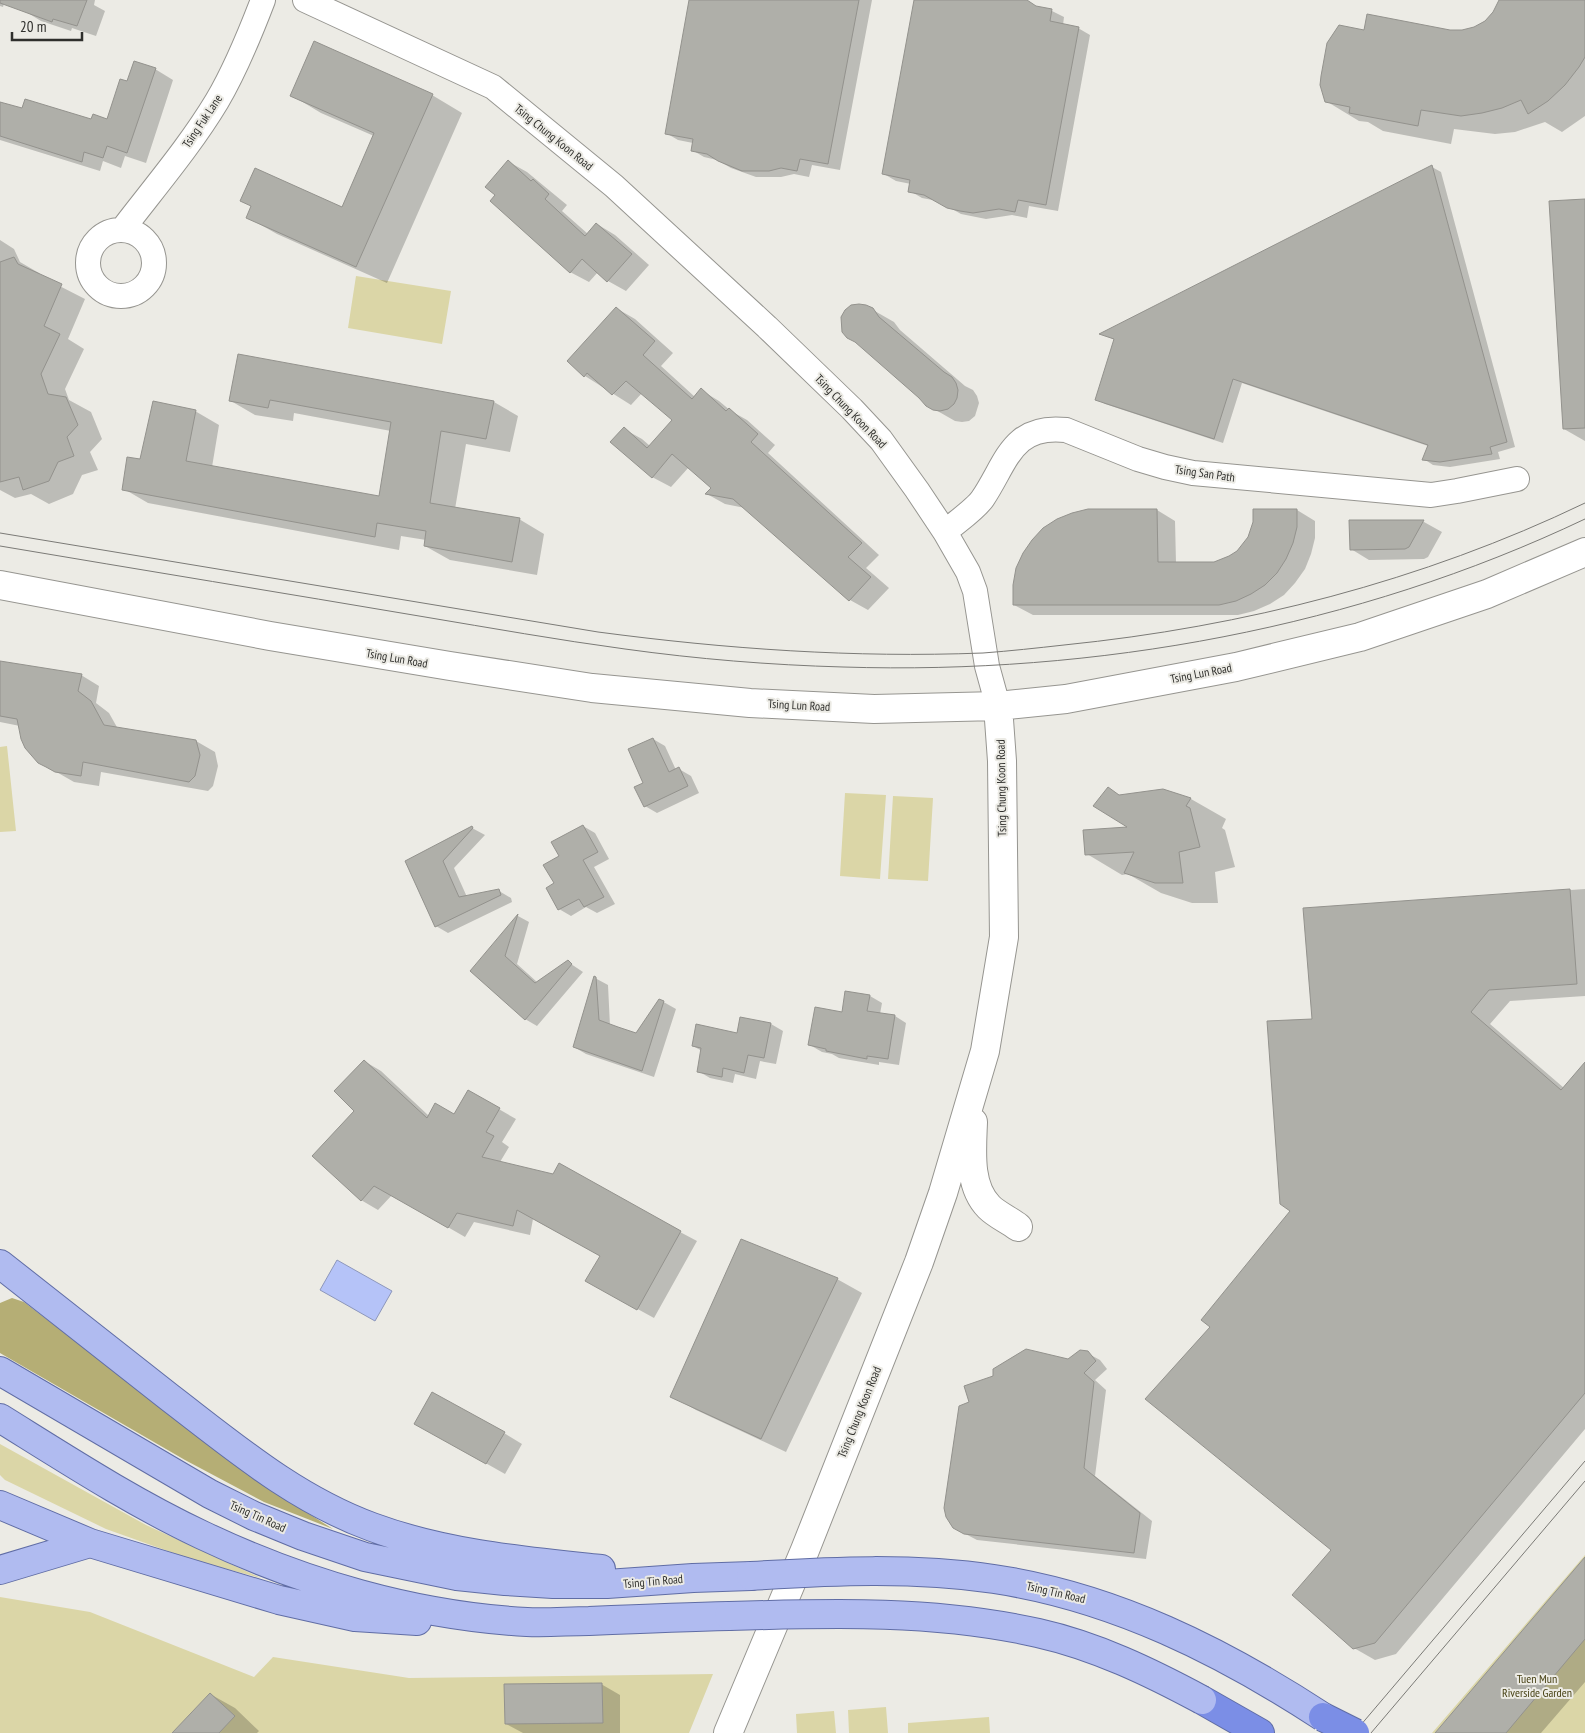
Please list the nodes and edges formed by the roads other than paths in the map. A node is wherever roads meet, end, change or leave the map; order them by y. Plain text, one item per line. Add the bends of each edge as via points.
1 (263, 0) edge
2 (305, 0) edge
3 (122, 230) dead end
4 (1517, 479) dead end
5 (945, 532) junction
6 (1585, 552) edge
7 (0, 585) edge
8 (998, 706) junction
9 (974, 1086) junction
10 (1018, 1227) dead end
11 (0, 1264) edge
12 (2, 1372) edge
13 (0, 1418) edge
14 (0, 1505) edge
15 (90, 1544) junction
16 (0, 1570) edge
17 (693, 1578) junction
18 (529, 1622) junction
19 (1202, 1700) junction
20 (1332, 1725) edge
21 (728, 1733) edge
22 (1244, 1733) edge
23 (1260, 1733) edge
24 (1355, 1733) edge

1 - 3 street, Tsing Fuk Lane via 238,60 204,122
2 - 5 street, Tsing Chung Koon Road via 493,87 614,186 852,409 881,440
4 - 5 street, Tsing San Path via 1431,494 1220,476 1165,467 1138,460 1073,433 1042,430 1030,434 1012,448 982,500
5 - 8 street, Tsing Chung Koon Road via 975,591 986,666
6 - 8 street, Tsing Lun Road via 1487,594 1360,637 1236,667 1066,698
7 - 8 street, Tsing Lun Road via 270,636 592,688 769,704 874,709
8 - 9 street, Tsing Chung Koon Road via 1002,761 1004,938 985,1051
9 - 10 street, Tsing Chung Koon Road via 972,1154 977,1190 989,1207
9 - 21 street, Tsing Chung Koon Road via 919,1262 805,1550
11 - 17 main road via 239,1451 331,1510 416,1541 466,1552
12 - 17 main road, Tsing Tin Road via 210,1494 303,1536 365,1556 457,1576 505,1581 606,1584
13 - 18 main road via 150,1508 202,1535 296,1574 358,1594 420,1608
14 - 15 main road
15 - 16 main road
15 - 18 main road via 279,1600 355,1616 450,1624
17 - 20 main road, Tsing Tin Road, bridge via 837,1571 942,1573 1050,1590 1096,1602 1196,1643 1245,1668
18 - 19 main road, bridge via 845,1612 993,1624 1081,1645 1122,1660
19 - 22 highway
19 - 23 highway
20 - 24 highway, bridge

